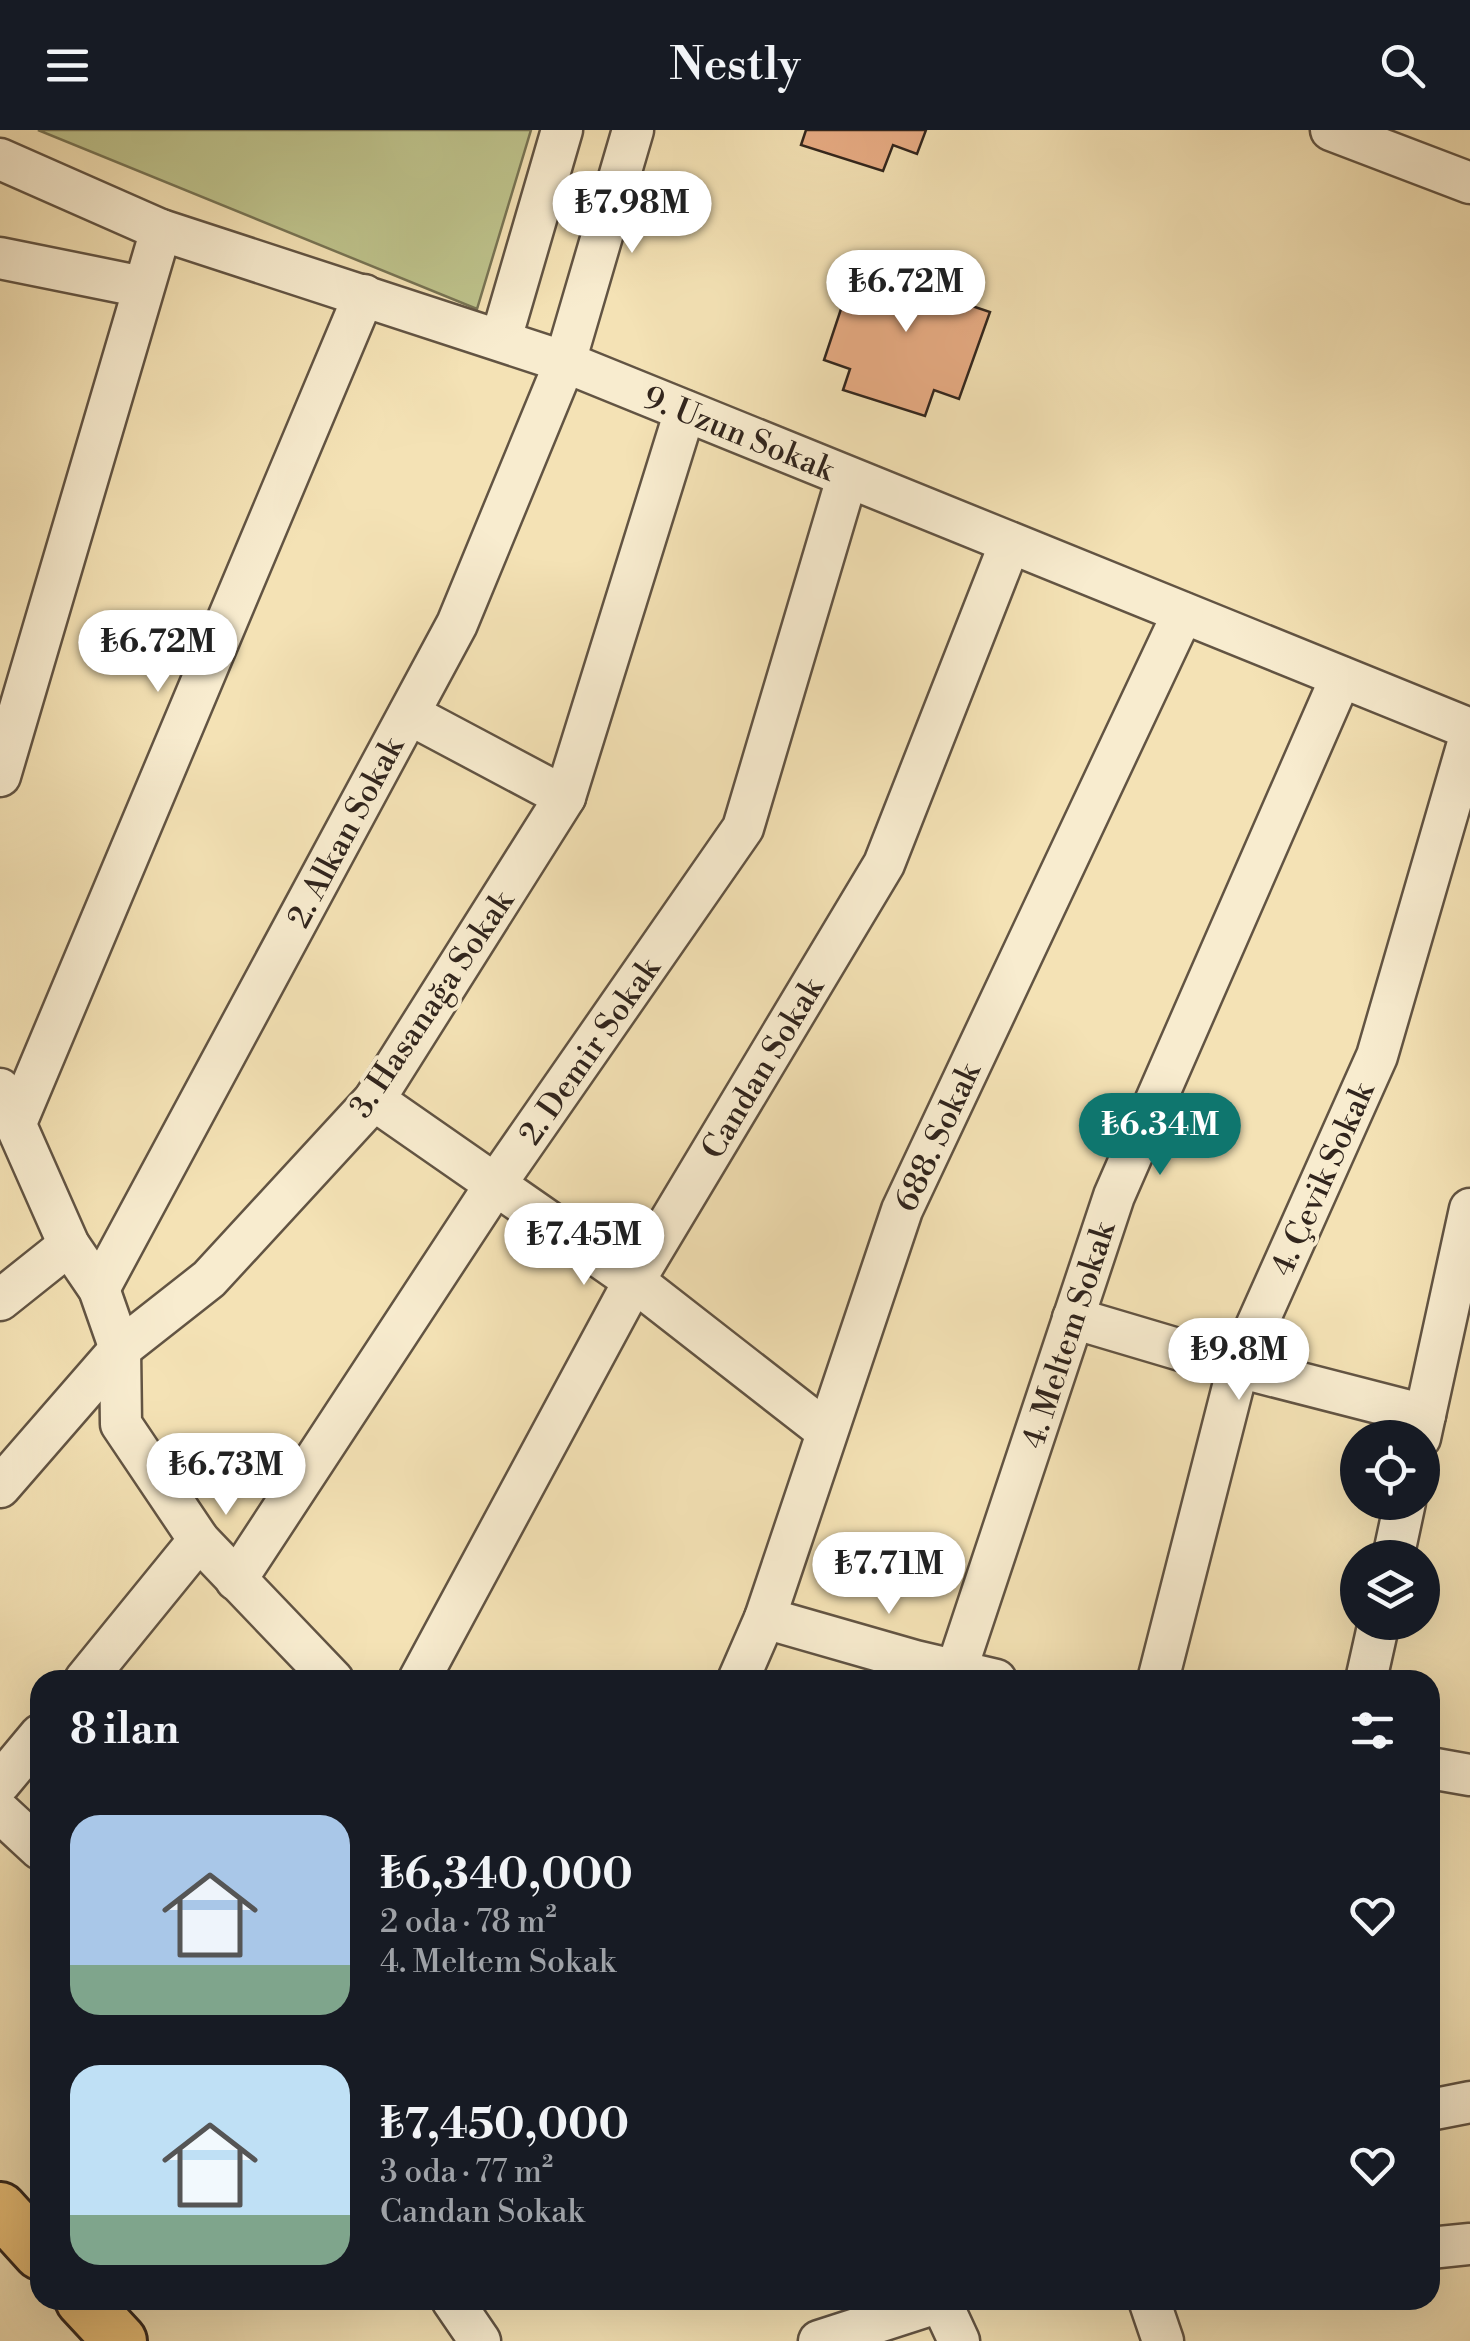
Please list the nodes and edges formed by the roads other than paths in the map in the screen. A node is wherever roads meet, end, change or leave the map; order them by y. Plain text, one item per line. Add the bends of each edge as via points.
1 (562, 130) edge
2 (632, 130) edge
3 (1330, 130) edge
4 (0, 159) edge
5 (1470, 183) edge
6 (160, 230) junction
7 (0, 258) edge
8 (143, 286) junction
9 (364, 295) junction
10 (501, 340) junction
11 (565, 362) junction
12 (685, 412) junction
13 (848, 478) junction
14 (1010, 543) junction
15 (1183, 613) junction
16 (1340, 677) junction
17 (409, 714) junction
18 (1470, 732) edge
19 (0, 776) edge
20 (565, 798) junction
21 (4, 1098) edge
22 (374, 1100) junction
23 (497, 1182) junction
24 (1470, 1209) edge
25 (69, 1244) junction
26 (634, 1281) junction
27 (98, 1289) junction
28 (0, 1300) edge
29 (1074, 1318) junction
30 (120, 1349) junction
31 (1238, 1367) junction
32 (1403, 1420) edge
33 (1423, 1420) edge
34 (825, 1430) junction
35 (0, 1487) edge
36 (199, 1540) junction
37 (236, 1580) junction
38 (765, 1618) junction
39 (1375, 1640) edge
40 (92, 1670) edge
41 (323, 1670) edge
42 (424, 1670) edge
43 (742, 1670) edge
44 (909, 1670) edge
45 (956, 1670) edge
46 (1161, 1670) edge
47 (1368, 1670) edge
48 (30, 1746) edge
49 (1440, 1770) edge
50 (1470, 1775) edge
51 (0, 1784) edge
52 (0, 1812) edge
53 (30, 1840) edge
54 (0, 2210) edge
55 (30, 2243) edge
56 (1470, 2244) edge
57 (1440, 2247) edge
58 (91, 2310) edge
59 (459, 2310) edge
60 (912, 2310) edge
61 (946, 2310) edge
62 (1153, 2310) edge
63 (120, 2341) edge
64 (480, 2341) edge
65 (819, 2341) edge
66 (959, 2341) edge
67 (1162, 2341) edge

1 - 10 street
2 - 11 street, 2. Alkan Sokak
3 - 5 street
4 - 6 street, 9. Uzun Sokak
6 - 8 street
6 - 9 street, 9. Uzun Sokak
7 - 8 street
8 - 19 street
9 - 10 street, 9. Uzun Sokak
9 - 21 street
10 - 11 street, 9. Uzun Sokak
11 - 12 street, 9. Uzun Sokak
11 - 17 street, 2. Alkan Sokak via 458,624
12 - 13 street, 9. Uzun Sokak
12 - 20 street, 3. Hasanağa Sokak
13 - 14 street, 9. Uzun Sokak
13 - 23 street, 2. Demir Sokak via 743,828
14 - 15 street, 9. Uzun Sokak
14 - 26 street, Candan Sokak via 884,864
15 - 16 street, 9. Uzun Sokak
15 - 34 street, 688. Sokak via 902,1210
16 - 18 street, 9. Uzun Sokak
16 - 29 street, 4. Meltem Sokak via 1114,1196
17 - 20 street
17 - 27 street, 2. Alkan Sokak
18 - 31 street, 4. Çevik Sokak via 1377,1056
20 - 22 street, 3. Hasanağa Sokak
21 - 25 street
22 - 23 street
22 - 30 street, 3. Hasanağa Sokak via 210,1279
23 - 26 street
23 - 37 street, 2. Demir Sokak
24 - 33 street
25 - 27 street
25 - 28 street
26 - 34 street
26 - 42 street, Candan Sokak
27 - 30 street
29 - 31 street
29 - 45 street, 4. Meltem Sokak
30 - 35 street, 3. Hasanağa Sokak
30 - 36 street via 121,1424
31 - 32 street
31 - 46 street, 4. Çevik Sokak
34 - 38 street, 688. Sokak
36 - 37 street
36 - 40 street
37 - 41 street
38 - 43 street, 688. Sokak
38 - 44 street
39 - 47 street
48 - 51 street
49 - 50 street
52 - 53 street
54 - 55 main road
56 - 57 street
58 - 63 main road
59 - 64 street
60 - 65 street
61 - 66 street
62 - 67 street

